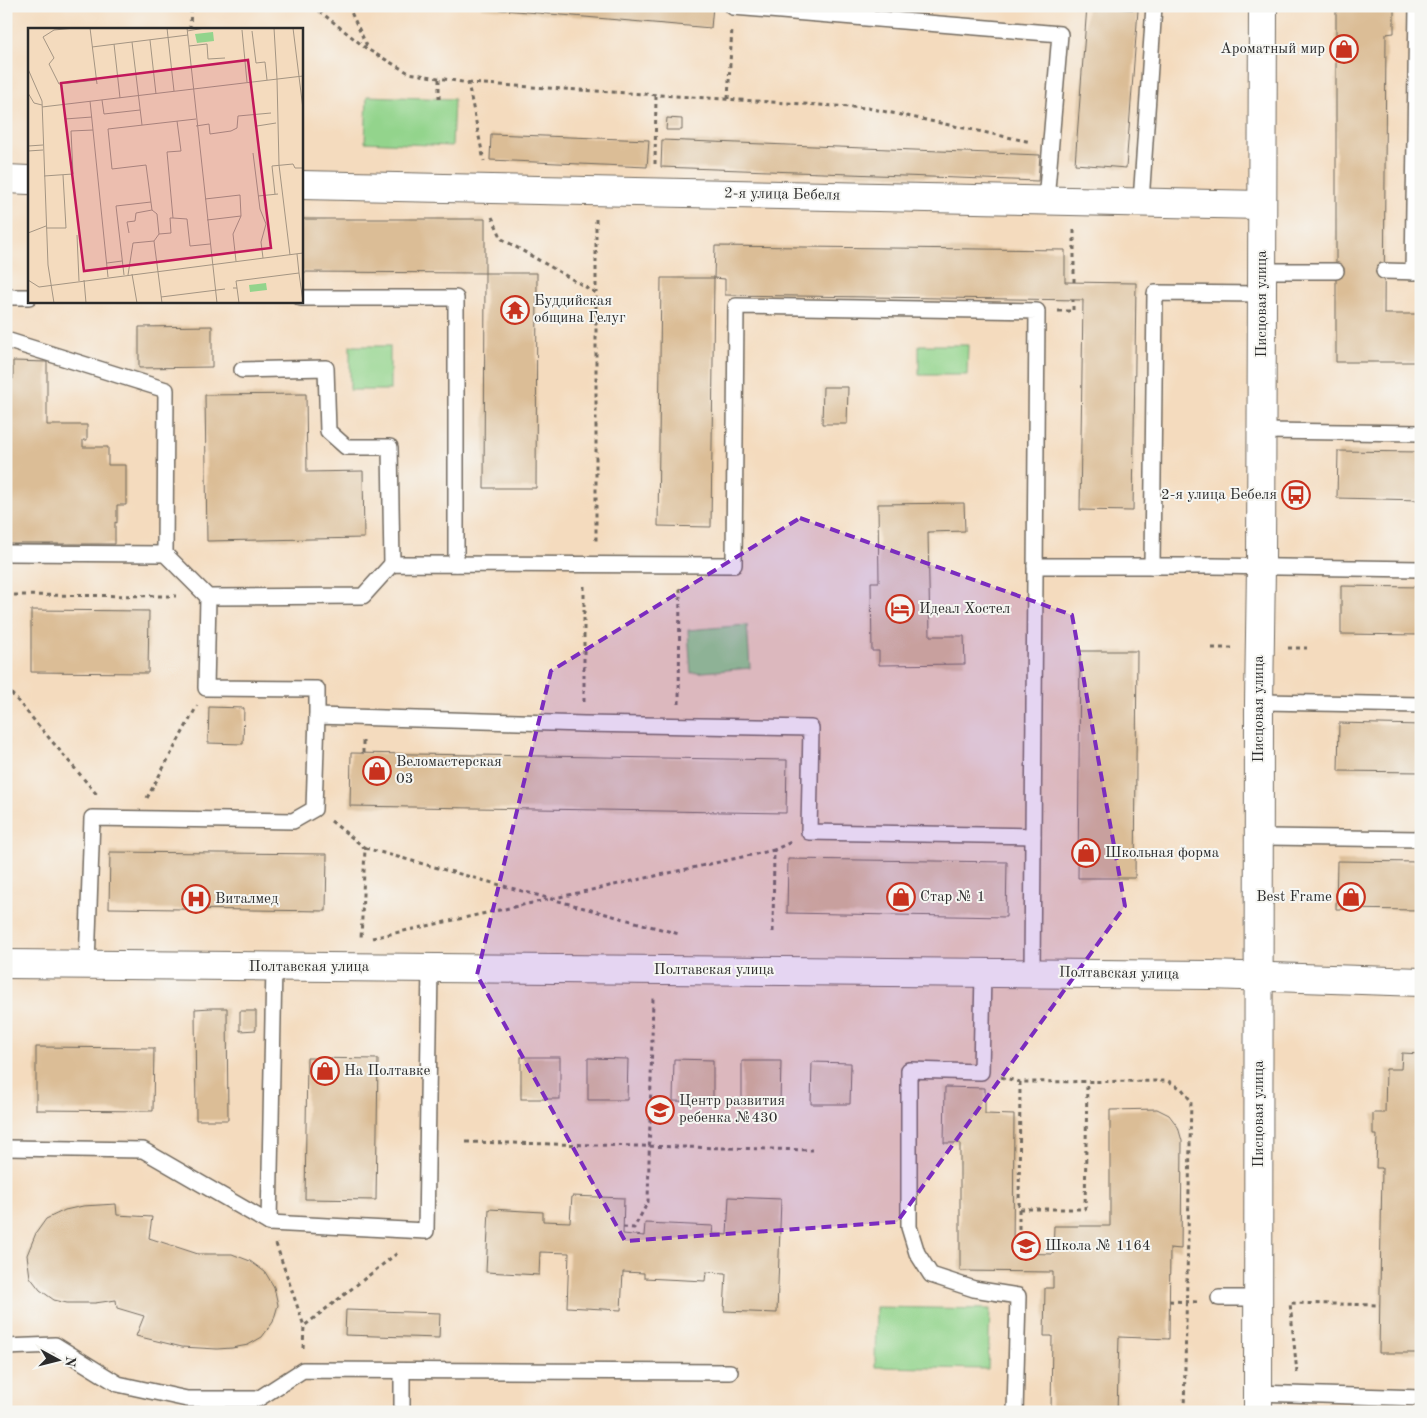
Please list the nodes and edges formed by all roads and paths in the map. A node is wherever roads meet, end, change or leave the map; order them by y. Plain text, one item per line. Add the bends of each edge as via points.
1 (191, 6) edge
2 (313, 6) edge
3 (348, 6) edge
4 (1154, 6) edge
5 (1263, 6) edge
6 (1417, 6) edge
7 (733, 7) edge
8 (190, 28) edge
9 (368, 48) junction
10 (439, 78) junction
11 (468, 83) junction
12 (656, 95) junction
13 (439, 98) dead end
14 (728, 99) junction
15 (1051, 146) junction
16 (6, 179) edge
17 (28, 180) edge
18 (302, 185) edge
19 (490, 189) junction
20 (655, 192) junction
21 (1046, 201) junction
22 (1141, 202) junction
23 (1262, 205) junction
24 (596, 215) dead end
25 (1074, 222) dead end
26 (1336, 270) dead end
27 (1384, 271) dead end
28 (1417, 272) edge
29 (1074, 282) dead end
30 (1262, 283) junction
31 (596, 293) junction
32 (6, 297) edge
33 (28, 297) edge
34 (302, 298) edge
35 (6, 340) edge
36 (242, 370) dead end
37 (1262, 431) junction
38 (1421, 433) edge
39 (6, 553) edge
40 (165, 554) junction
41 (392, 564) junction
42 (456, 564) junction
43 (590, 565) junction
44 (680, 565) junction
45 (1035, 566) junction
46 (1152, 566) junction
47 (1261, 567) junction
48 (1421, 569) edge
49 (6, 595) edge
50 (208, 596) junction
51 (1212, 648) dead end
52 (1235, 648) dead end
53 (1284, 648) dead end
54 (1307, 648) dead end
55 (6, 686) edge
56 (206, 688) junction
57 (1259, 702) junction
58 (1421, 705) edge
59 (317, 716) junction
60 (584, 724) junction
61 (679, 726) junction
62 (314, 808) junction
63 (117, 818) junction
64 (136, 818) junction
65 (809, 832) junction
66 (1033, 836) junction
67 (1259, 837) junction
68 (1421, 839) edge
69 (365, 848) junction
70 (774, 850) junction
71 (550, 899) junction
72 (773, 932) dead end
73 (679, 934) dead end
74 (6, 964) edge
75 (87, 965) junction
76 (274, 967) junction
77 (430, 968) junction
78 (983, 972) junction
79 (1032, 973) junction
80 (1258, 977) junction
81 (1421, 982) edge
82 (652, 1022) dead end
83 (981, 1072) junction
84 (1020, 1082) junction
85 (1086, 1082) junction
86 (466, 1142) dead end
87 (649, 1146) junction
88 (6, 1148) edge
89 (812, 1150) dead end
90 (1019, 1209) junction
91 (269, 1223) junction
92 (623, 1227) dead end
93 (426, 1231) junction
94 (1019, 1253) dead end
95 (1219, 1298) dead end
96 (1259, 1298) junction
97 (1380, 1305) dead end
98 (304, 1326) junction
99 (6, 1347) edge
100 (303, 1370) junction
101 (402, 1371) junction
102 (730, 1372) dead end
103 (1300, 1394) junction
104 (1421, 1398) edge
105 (1259, 1403) edge
106 (402, 1412) edge
107 (1015, 1412) edge
108 (1184, 1412) edge

1 - 8 path
2 - 9 path
3 - 9 path
4 - 22 lane
5 - 23 street, Писцовая улица
6 - 28 lane
7 - 14 path
7 - 15 lane via 1060,34
9 - 10 path via 409,73
10 - 11 path
10 - 13 path
11 - 12 path
11 - 19 path
12 - 14 path
12 - 20 path
14 - 15 path via 868,108
15 - 21 lane
16 - 17 street
18 - 19 street, 2-я улица Бебеля
19 - 20 street, 2-я улица Бебеля
19 - 31 path via 491,213 502,239
20 - 21 street, 2-я улица Бебеля
21 - 22 street, 2-я улица Бебеля
22 - 23 street, 2-я улица Бебеля
23 - 30 street, Писцовая улица
24 - 31 path
25 - 29 path
26 - 30 lane
27 - 28 lane
30 - 37 street, Писцовая улица
30 - 46 lane via 1155,293
31 - 43 path
32 - 33 lane
34 - 42 lane via 456,298
35 - 40 lane via 166,390
36 - 41 lane via 326,368 328,432 346,447 390,447
37 - 38 lane
37 - 47 street, Писцовая улица
39 - 40 lane
40 - 50 lane
41 - 42 lane
41 - 50 lane via 363,596
42 - 43 lane
43 - 44 lane
43 - 60 path
44 - 45 lane via 734,565 736,306 1037,310
44 - 61 path
45 - 46 lane
45 - 66 lane
46 - 47 lane
47 - 48 lane
47 - 57 street, Писцовая улица
49 - 50 path
50 - 56 lane
51 - 52 path
53 - 54 path
55 - 63 path
56 - 59 lane via 317,689
56 - 64 path
57 - 58 lane
57 - 67 street, Писцовая улица
59 - 60 lane
59 - 62 lane
60 - 61 lane
61 - 65 lane via 811,728
62 - 64 lane via 293,821
62 - 69 path
63 - 64 lane
63 - 75 lane via 92,818
65 - 66 lane
65 - 70 path
66 - 79 lane
67 - 68 lane
67 - 80 street, Писцовая улица
69 - 71 path
69 - 71 path via 360,940
70 - 71 path
70 - 72 path
71 - 73 path
74 - 75 street, Полтавская улица
75 - 76 street, Полтавская улица
76 - 77 street, Полтавская улица
76 - 91 lane
77 - 78 street, Полтавская улица
77 - 93 lane
78 - 79 street, Полтавская улица
78 - 83 lane
79 - 80 street, Полтавская улица
80 - 81 street, Полтавская улица
80 - 96 street, Писцовая улица
82 - 87 path
83 - 84 path
83 - 107 lane via 909,1070 909,1227 917,1253 931,1275 974,1289 1018,1296
84 - 85 path
84 - 90 path
85 - 90 path via 1085,1209
85 - 108 path via 1168,1081 1182,1089 1191,1102
86 - 87 path
87 - 89 path
87 - 92 path via 648,1202 634,1228
88 - 91 lane via 143,1150
90 - 94 path
91 - 93 lane
91 - 98 path
93 - 98 path
95 - 96 lane
96 - 105 street, Писцовая улица
97 - 103 path via 1290,1303
98 - 100 path
99 - 100 lane via 55,1345 118,1384 187,1399 258,1399
100 - 101 lane
101 - 102 lane
101 - 106 lane
103 - 104 lane
103 - 105 lane

